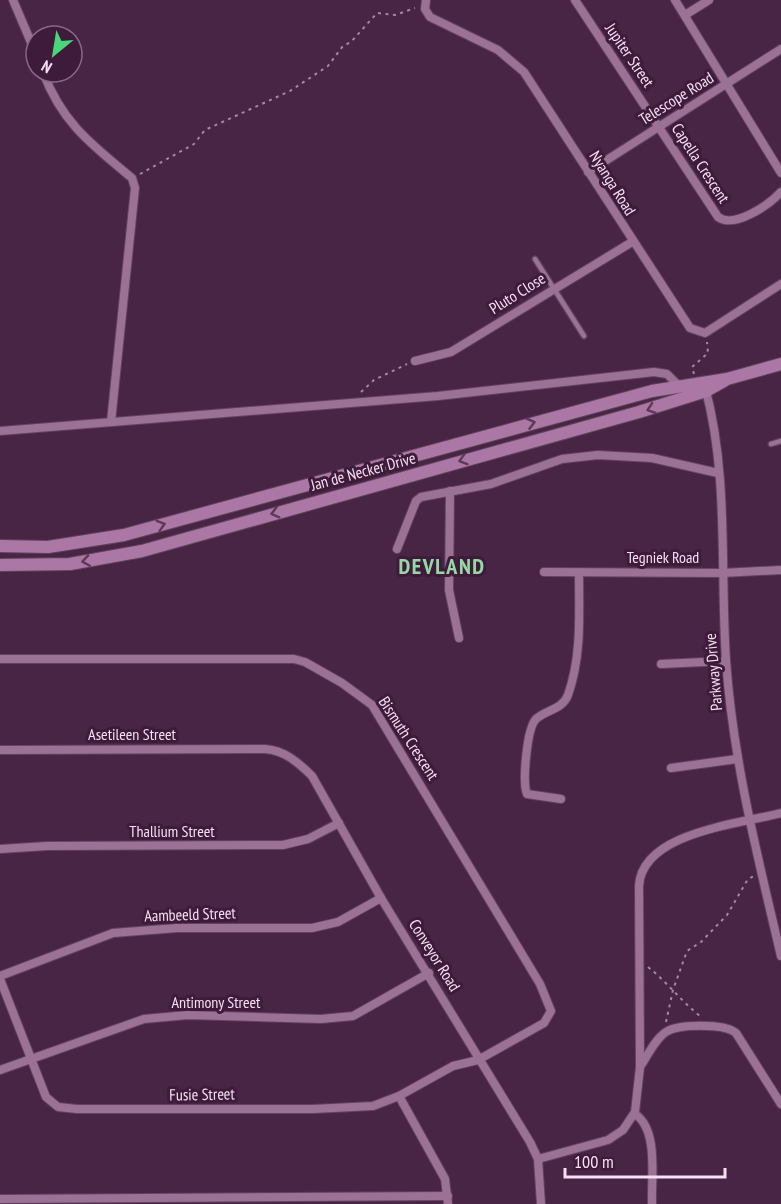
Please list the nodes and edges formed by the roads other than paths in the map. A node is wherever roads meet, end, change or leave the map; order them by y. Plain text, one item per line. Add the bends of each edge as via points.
1 (13, 0) edge
2 (575, 0) edge
3 (675, 0) edge
4 (709, 0) edge
5 (425, 2) edge
6 (685, 15) junction
7 (24, 26) edge
8 (781, 49) edge
9 (48, 84) edge
10 (727, 84) junction
11 (659, 126) junction
12 (588, 172) junction
13 (781, 173) edge
14 (781, 192) edge
15 (632, 242) junction
16 (535, 259) dead end
17 (781, 284) edge
18 (554, 289) junction
19 (584, 336) dead end
20 (415, 361) road end
21 (781, 364) edge
22 (678, 385) junction
23 (702, 385) junction
24 (111, 422) junction
25 (0, 431) edge
26 (781, 441) edge
27 (771, 444) dead end
28 (718, 473) junction
29 (450, 490) junction
30 (0, 546) edge
31 (397, 549) dead end
32 (0, 565) edge
33 (781, 570) edge
34 (544, 572) dead end
35 (579, 573) junction
36 (722, 573) junction
37 (459, 638) dead end
38 (0, 659) edge
39 (726, 661) junction
40 (661, 664) dead end
41 (265, 749) joint
42 (0, 750) edge
43 (736, 759) junction
44 (671, 768) dead end
45 (561, 799) dead end
46 (781, 813) edge
47 (750, 822) junction
48 (339, 823) junction
49 (0, 849) edge
50 (381, 897) junction
51 (781, 956) edge
52 (429, 973) junction
53 (0, 978) edge
54 (30, 1057) junction
55 (478, 1060) junction
56 (640, 1067) junction
57 (0, 1070) edge
58 (399, 1096) junction
59 (781, 1104) edge
60 (634, 1114) junction
61 (538, 1159) junction
62 (0, 1199) edge
63 (448, 1200) edge
64 (541, 1204) edge
65 (652, 1204) edge

1 - 7 street
2 - 11 street, Jupiter Street
3 - 6 street
4 - 6 street
5 - 12 street, Nyanga Road via 430,17 498,50 524,72
6 - 10 street
8 - 10 street, Telescope Road
9 - 24 street via 82,138 132,178 135,188
10 - 11 street, Telescope Road
10 - 13 street
11 - 12 street, Telescope Road
11 - 14 street, Capella Crescent via 721,219 737,220
12 - 15 street, Nyanga Road
15 - 17 street, Nyanga Road via 690,328 705,333
15 - 18 street, Pluto Close
16 - 18 lane
18 - 19 lane
18 - 20 street, Pluto Close via 452,352
21 - 23 main road, Jan de Necker Drive
22 - 23 main road, Jan de Necker Drive
22 - 24 street via 667,374 654,372 352,403
30 -> 22 main road, Jan de Necker Drive via 48,547 124,535
23 - 28 street, Parkway Drive via 711,410
23 -> 32 main road, Jan de Necker Drive via 639,412 141,551 70,564
24 - 25 street
26 - 27 lane
28 - 29 street via 652,458 598,455 562,459 491,484
28 - 36 street, Parkway Drive
29 - 31 street via 416,501
29 - 37 street via 449,590
33 - 36 street, Tegniek Road
34 - 35 street, Tegniek Road
35 - 36 street, Tegniek Road
35 - 45 street via 579,660 563,704 537,718 529,730 527,794
36 - 39 street, Parkway Drive
38 - 55 street, Bismuth Crescent via 294,659 364,697 395,740 551,1006 544,1023
39 - 40 street
39 - 43 street, Parkway Drive
41 - 42 street, Asetileen Street
41 - 48 street, Conveyor Road via 290,758 312,776
43 - 44 street
43 - 47 street, Parkway Drive
46 - 47 street
47 - 51 street, Parkway Drive
47 - 56 street via 675,840 650,859 639,879
48 - 49 street, Thallium Street via 308,839 283,844
48 - 50 street, Conveyor Road
50 - 52 street, Conveyor Road
50 - 53 street, Aambeeld Street via 338,922 312,928 177,928 113,933
52 - 54 street, Antimony Street via 346,1018 144,1018
52 - 55 street, Conveyor Road
53 - 54 street, Fusie Street
54 - 57 street, Antimony Street
54 - 58 street, Fusie Street via 46,1097 63,1108 313,1109 374,1106
55 - 58 street, Fusie Street via 453,1066
55 - 61 street, Conveyor Road via 511,1107
56 - 59 street via 669,1030 726,1027 736,1033
56 - 60 street
58 - 63 street via 446,1179
60 - 61 street via 623,1130 608,1140
60 - 65 street via 649,1136
61 - 64 street, Conveyor Road
62 - 63 street

